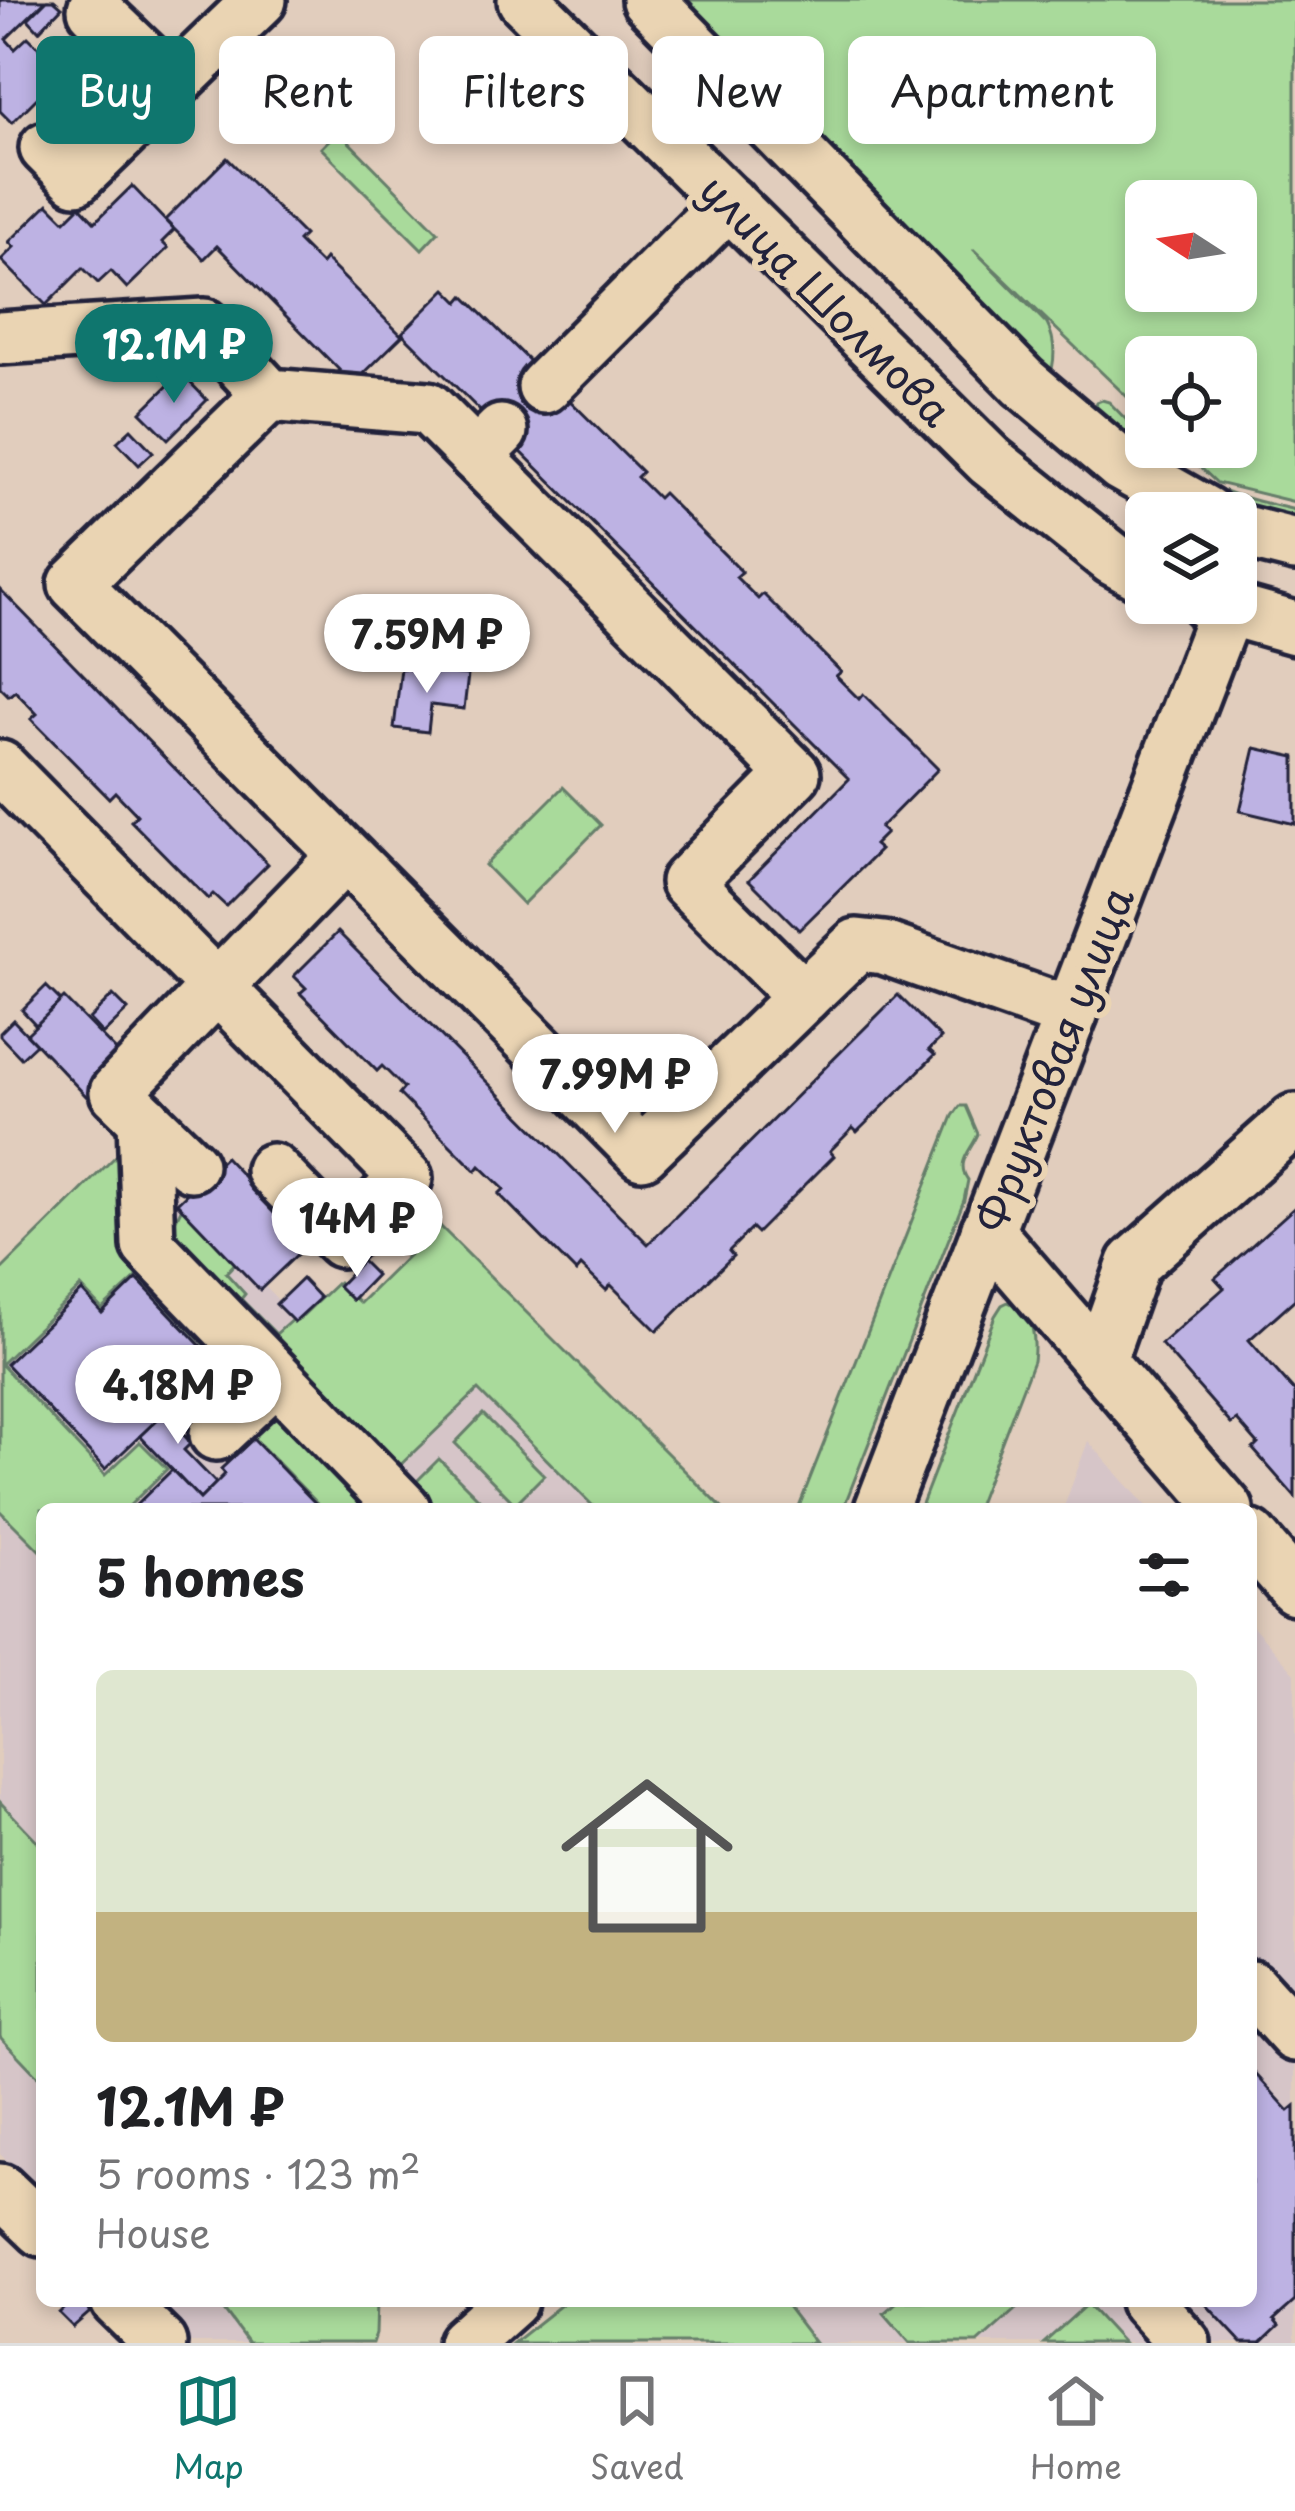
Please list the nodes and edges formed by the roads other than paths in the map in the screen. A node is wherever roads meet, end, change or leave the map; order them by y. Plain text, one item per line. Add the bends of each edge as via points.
1 (260, 0) edge
2 (524, 0) edge
3 (648, 0) edge
4 (94, 9) dead end
5 (122, 36) edge
6 (195, 63) edge
7 (111, 144) edge
8 (46, 148) dead end
9 (729, 202) junction
10 (0, 338) edge
11 (544, 387) dead end
12 (269, 395) junction
13 (1169, 492) edge
14 (1257, 535) edge
15 (1295, 545) edge
16 (1125, 566) edge
17 (1257, 617) edge
18 (1210, 624) edge
19 (1295, 628) edge
20 (0, 767) edge
21 (344, 856) junction
22 (217, 987) junction
23 (803, 997) junction
24 (1071, 1014) junction
25 (144, 1119) junction
26 (1295, 1120) edge
27 (190, 1165) dead end
28 (272, 1170) dead end
29 (988, 1231) junction
30 (1099, 1362) junction
31 (276, 1378) junction
32 (216, 1434) dead end
33 (398, 1503) edge
34 (882, 1503) edge
35 (1222, 1503) edge
36 (1257, 1543) edge
37 (1293, 1580) edge
38 (1257, 1994) edge
39 (1295, 2035) edge
40 (0, 2190) edge
41 (36, 2224) edge
42 (123, 2307) edge
43 (504, 2307) edge
44 (1151, 2307) edge
45 (160, 2343) edge
46 (464, 2343) edge
47 (1184, 2343) edge

1 - 6 street
2 - 9 street, улица Шолмова
3 - 13 street via 1023,382 1121,465
4 - 5 street
7 - 8 street via 76,178
9 - 11 street
9 - 16 street, улица Шолмова via 990,461
10 - 12 street via 204,325
12 - 21 street via 75,584
12 - 23 street via 428,409 488,443 794,774 687,882
14 - 15 street
17 - 19 street
18 - 24 street, Фруктовая улица
20 - 22 street
21 - 22 street
21 - 23 street via 642,1154
22 - 25 street via 116,1092
22 - 28 street via 406,1178 340,1241
23 - 24 street via 857,944
24 - 29 street, Фруктовая улица
25 - 27 street
25 - 31 street via 148,1245
26 - 30 street via 1134,1263
29 - 30 street
29 - 34 street, Фруктовая улица
30 - 35 street
31 - 32 street
31 - 33 street
36 - 37 street
38 - 39 street
40 - 41 street
42 - 45 street
43 - 46 street
44 - 47 street

